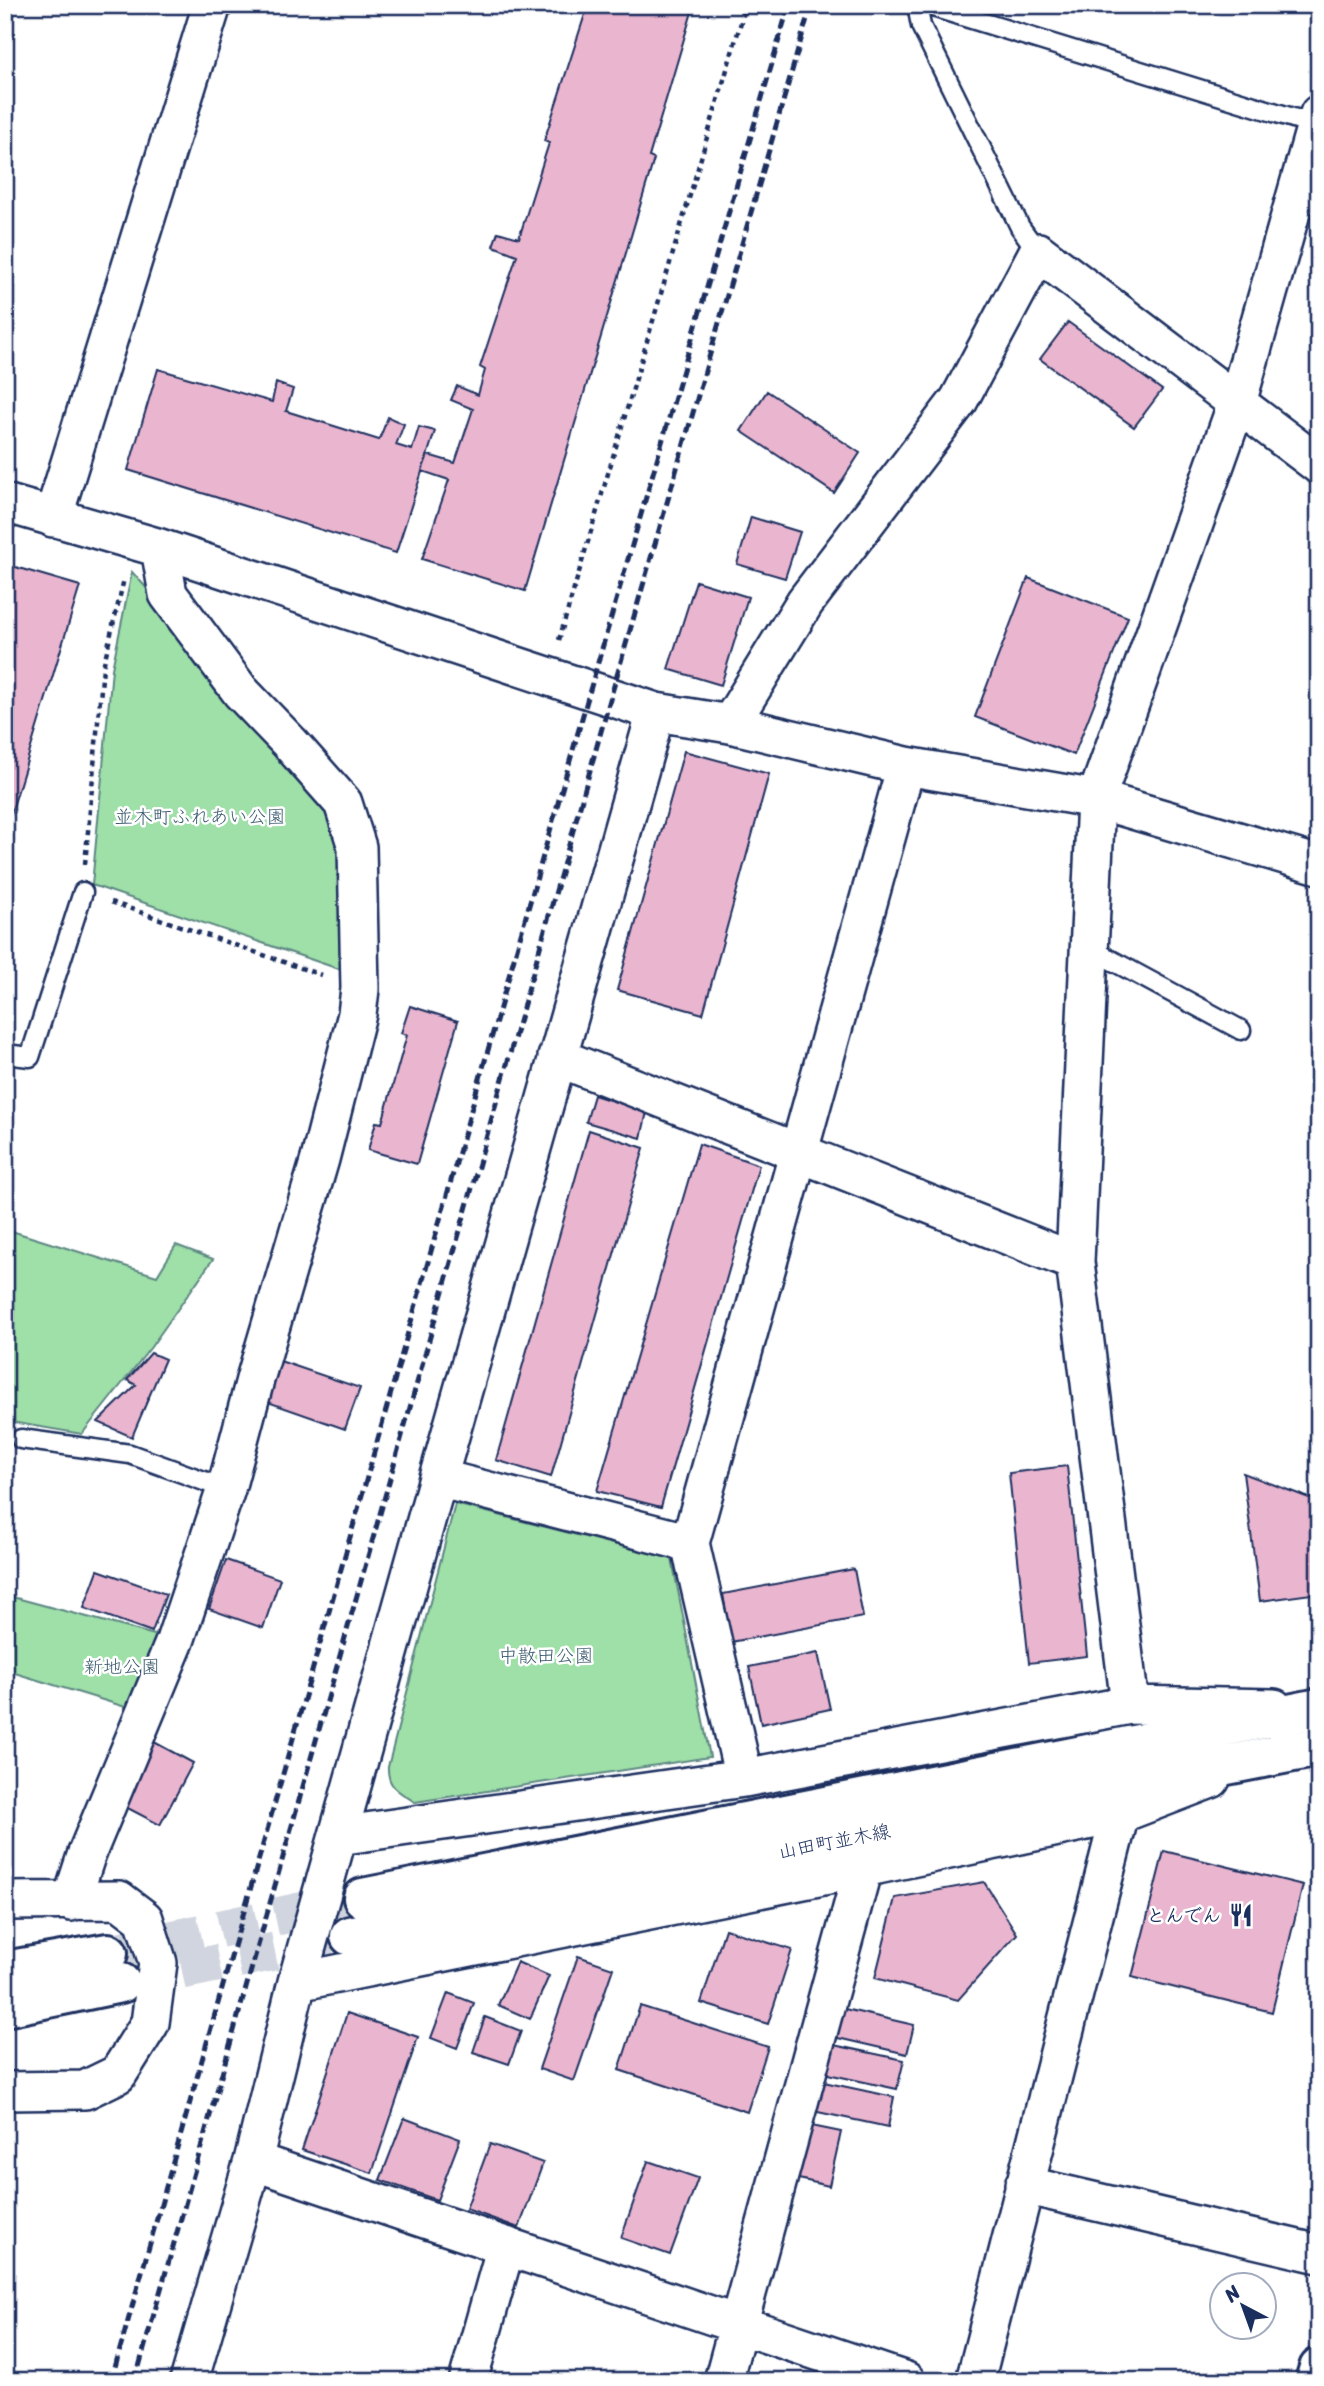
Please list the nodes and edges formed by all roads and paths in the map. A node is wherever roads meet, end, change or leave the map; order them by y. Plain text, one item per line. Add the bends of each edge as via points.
1 (212, 5) edge
2 (746, 5) edge
3 (917, 5) edge
4 (926, 5) edge
5 (1318, 122) edge
6 (1038, 252) junction
7 (1237, 403) junction
8 (1319, 465) edge
9 (5, 503) edge
10 (54, 518) junction
11 (145, 544) junction
12 (548, 677) junction
13 (656, 712) junction
14 (730, 723) junction
15 (906, 766) junction
16 (1096, 799) junction
17 (1319, 865) edge
18 (83, 892) junction
19 (1089, 948) junction
20 (360, 989) junction
21 (1241, 1030) dead end
22 (5, 1054) edge
23 (556, 1057) junction
24 (799, 1153) junction
25 (1075, 1262) junction
26 (21, 1438) dead end
27 (438, 1478) junction
28 (226, 1489) junction
29 (690, 1543) junction
30 (1130, 1705) junction
31 (1317, 1708) edge
32 (1319, 1747) edge
33 (1267, 1757) junction
34 (744, 1778) junction
35 (1120, 1814) junction
36 (338, 1836) junction
37 (863, 1868) junction
38 (363, 1898) tunnel mouth
39 (5, 1901) edge
40 (71, 1902) junction
41 (350, 1936) tunnel mouth
42 (5, 1972) edge
43 (297, 1982) junction
44 (5, 2007) edge
45 (5, 2091) edge
46 (253, 2161) junction
47 (1024, 2185) junction
48 (506, 2246) junction
49 (1319, 2254) edge
50 (739, 2325) junction
51 (1319, 2368) edge
52 (190, 2381) edge
53 (468, 2381) edge
54 (723, 2381) edge
55 (906, 2381) edge
56 (975, 2381) edge
57 (1315, 2381) edge

1 - 10 street
2 - 12 path
3 - 6 lane via 926,38 1020,227
4 - 5 lane
5 - 7 street
6 - 7 street
6 - 14 street via 959,400 805,602
7 - 8 street
7 - 16 street
9 - 10 street
10 - 11 street
11 - 12 street
11 - 18 path via 103,667
11 - 20 street via 168,594 240,692 343,803 357,847
12 - 13 street
13 - 14 street
13 - 23 street
14 - 15 street
15 - 16 street
15 - 24 street
16 - 17 street
16 - 19 street
18 - 20 path
18 - 22 lane via 30,1057
19 - 21 lane
19 - 25 street
20 - 28 street via 320,1159
23 - 24 street
23 - 27 street
24 - 25 street
24 - 29 street
25 - 30 street
26 - 28 lane via 130,1454
27 - 29 street
27 - 36 street
28 - 40 street via 175,1642
29 - 34 street
30 - 31 street
30 - 34 street
31 - 38 street, 山田町並木線
32 - 33 street, 山田町並木線
33 - 35 street
33 - 41 street, 山田町並木線
34 - 36 street
35 - 37 street
35 - 47 street
36 - 43 street
37 - 43 street
37 - 50 street
39 - 40 street
40 - 45 street via 119,1900 144,1919 158,1963 150,2023 118,2074 85,2090
42 - 44 street via 115,1968
43 - 46 street
46 - 48 street
46 - 52 street
47 - 49 street
47 - 56 street
48 - 50 street
48 - 53 street
50 - 54 street
50 - 55 street
51 - 57 street

